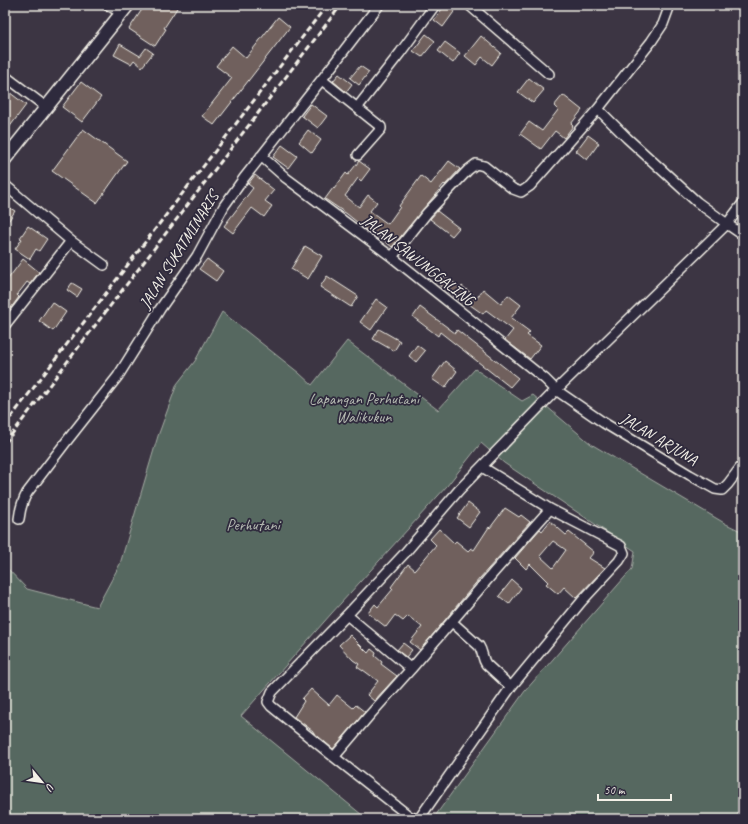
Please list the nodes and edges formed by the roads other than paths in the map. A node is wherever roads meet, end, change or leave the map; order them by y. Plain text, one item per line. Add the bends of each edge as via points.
1 (108, 5) edge
2 (379, 5) edge
3 (435, 5) edge
4 (469, 5) edge
5 (670, 5) edge
6 (124, 9) edge
7 (549, 74) dead end
8 (5, 76) edge
9 (322, 80) junction
10 (46, 107) junction
11 (357, 108) junction
12 (598, 109) junction
13 (358, 155) dead end
14 (261, 156) junction
15 (5, 159) edge
16 (5, 185) edge
17 (743, 203) edge
18 (727, 224) junction
19 (743, 235) edge
20 (71, 241) junction
21 (392, 257) junction
22 (104, 265) dead end
23 (5, 324) edge
24 (556, 390) junction
25 (743, 464) edge
26 (482, 467) junction
27 (550, 509) junction
28 (19, 519) dead end
29 (347, 615) junction
30 (452, 622) junction
31 (411, 669) junction
32 (511, 687) junction
33 (334, 757) junction

1 - 6 street
2 - 9 street, JALAN SUKATMINARIS
3 - 11 street
4 - 7 street
5 - 12 street via 663,24 651,42
6 - 10 main road
8 - 10 street
9 - 11 street
9 - 14 street, JALAN SUKATMINARIS
10 - 15 main road
11 - 13 street via 381,127
12 - 18 street via 697,202
12 - 21 street via 530,186 521,192 513,189 484,166 476,164 427,213
14 - 21 street, JALAN SAWUNGGALING via 286,178
14 - 28 street, JALAN SUKATMINARIS via 224,206 197,256 118,376 27,493 22,502
16 - 20 street
17 - 18 street
18 - 19 street
18 - 24 street
20 - 22 street
20 - 23 street
21 - 24 street, JALAN SAWUNGGALING
24 - 25 street, JALAN ARJUNA via 604,423 715,490 722,490
24 - 26 street
26 - 27 street
26 - 29 street
27 - 30 street
27 - 32 street via 621,546 624,553
29 - 31 street
29 - 33 street via 272,692 268,702
30 - 31 street
30 - 32 street via 479,646 486,664
31 - 33 street
32 - 33 street via 418,818 409,816

